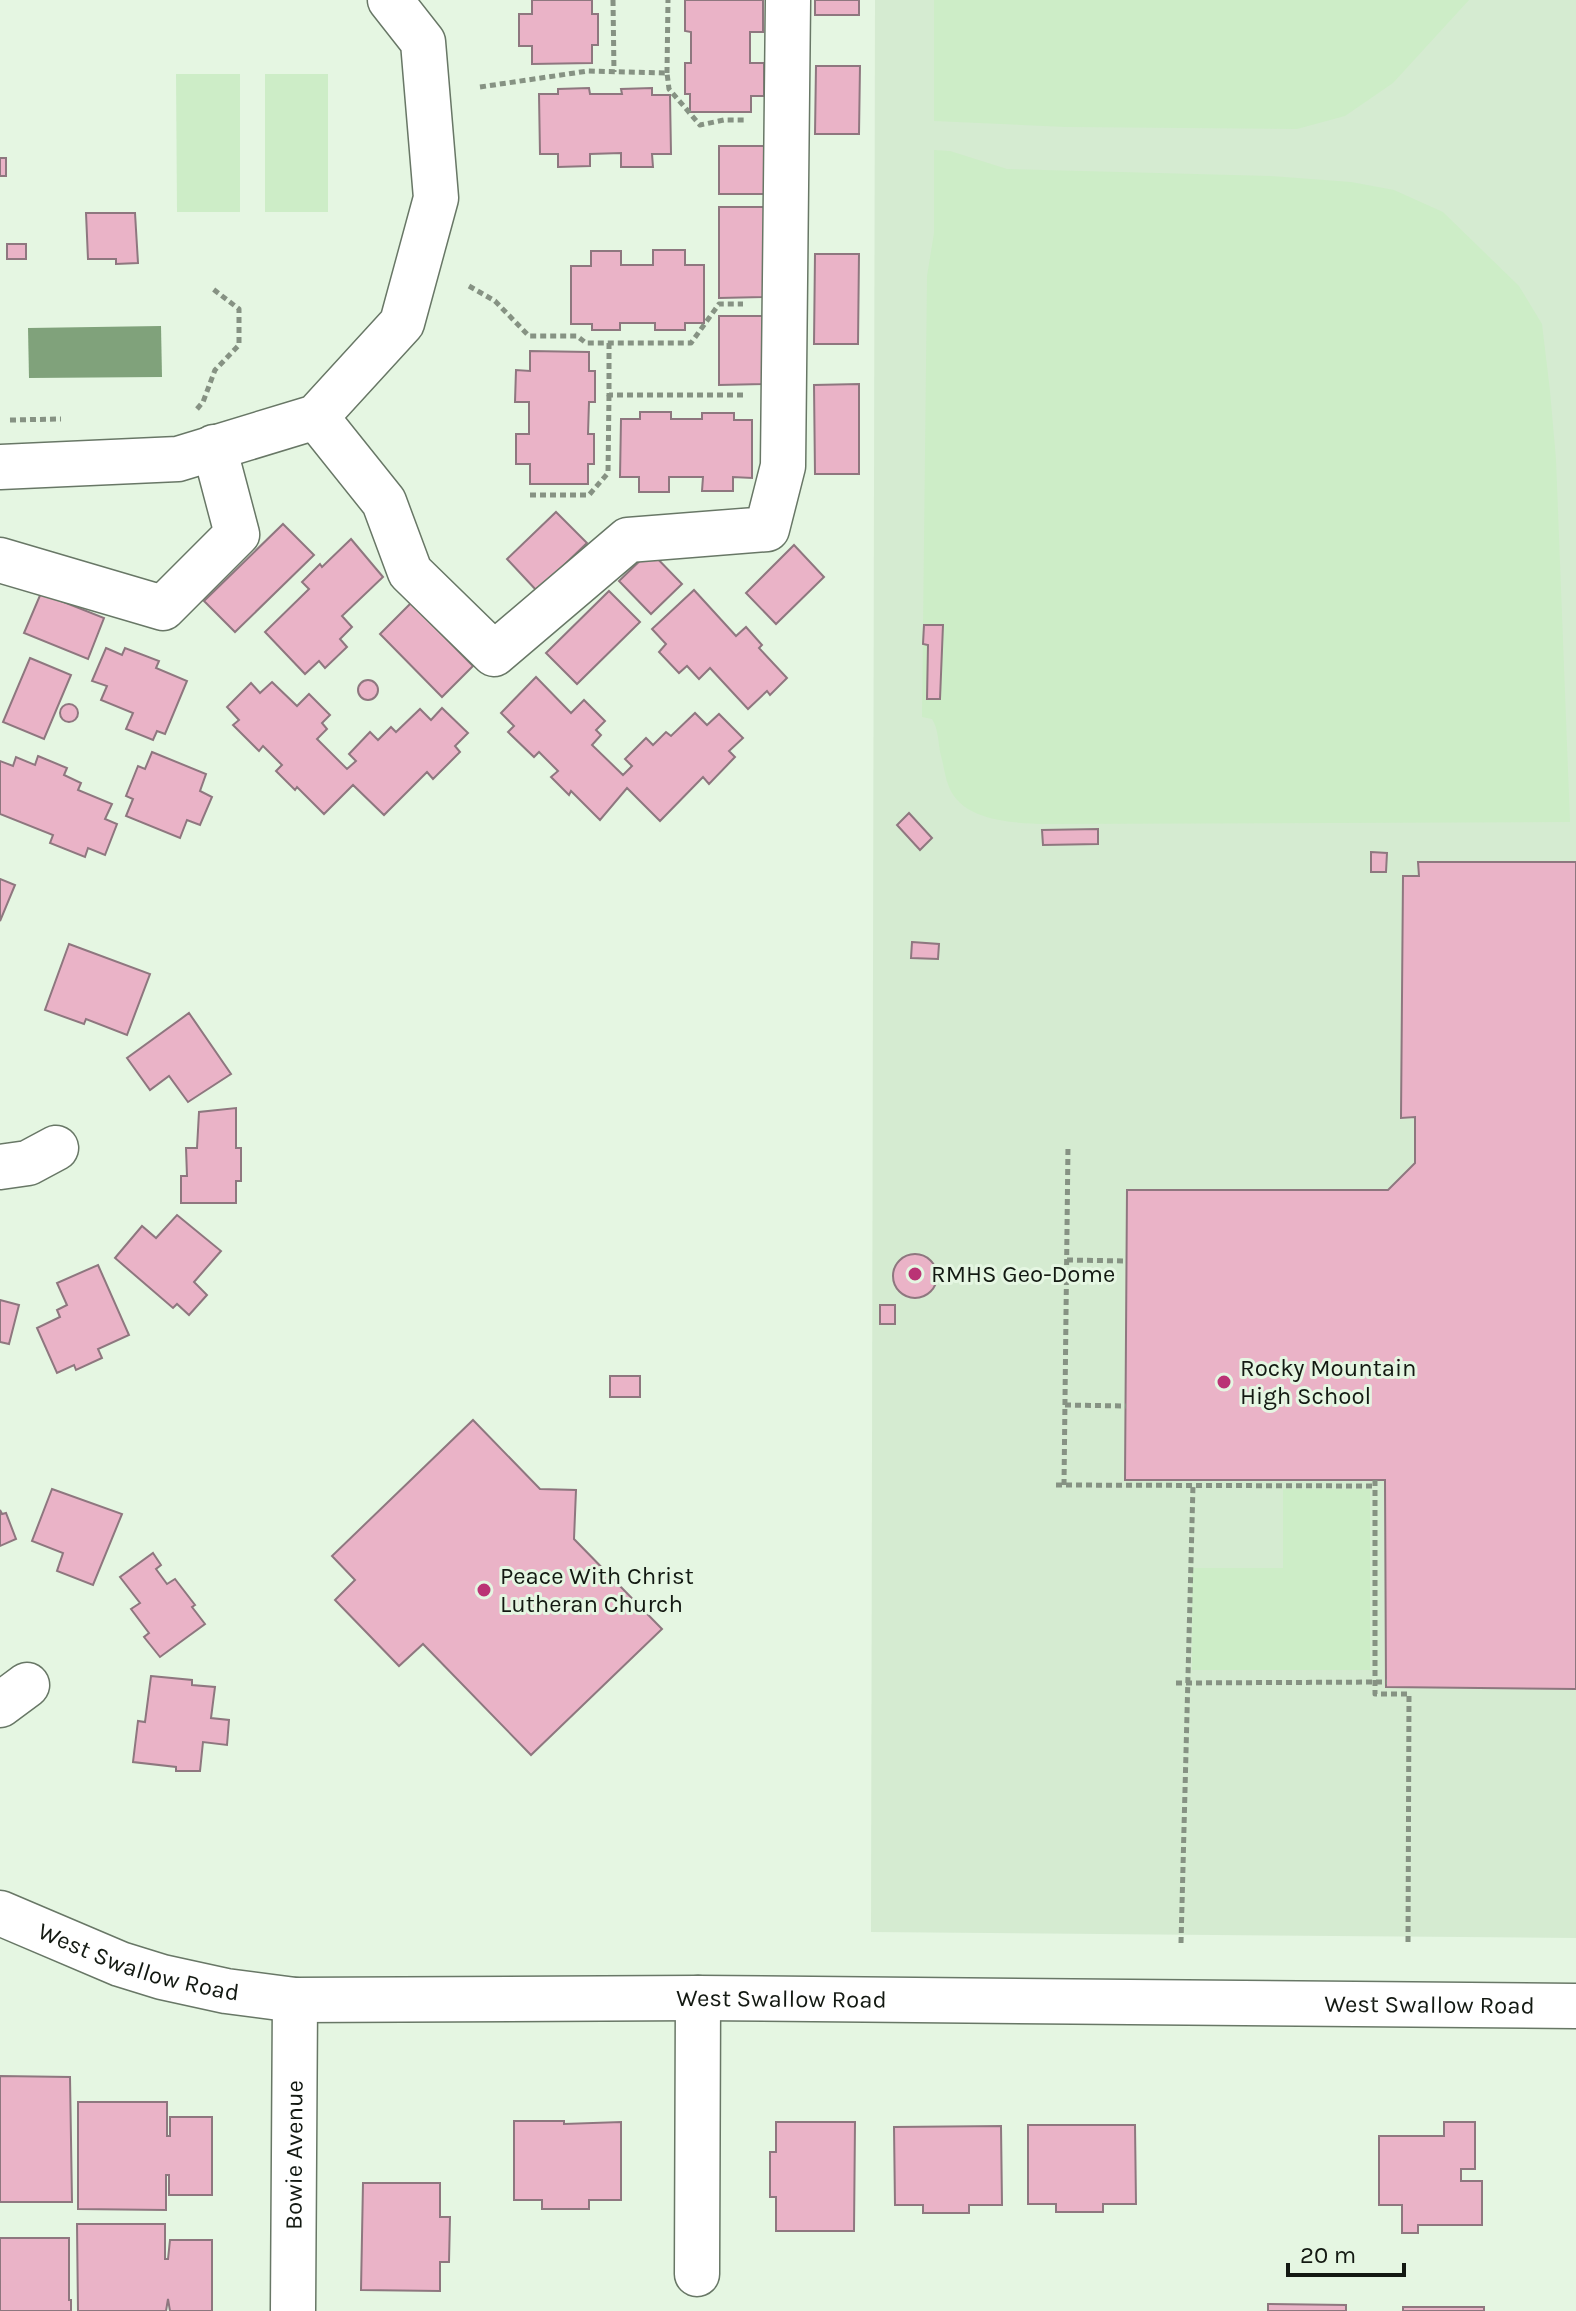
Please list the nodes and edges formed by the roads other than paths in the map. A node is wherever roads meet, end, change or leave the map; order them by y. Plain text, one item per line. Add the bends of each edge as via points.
1 (390, 0) edge
2 (788, 0) edge
3 (316, 417) junction
4 (203, 430) junction
5 (0, 467) edge
6 (0, 560) edge
7 (56, 1148) dead end
8 (0, 1167) edge
9 (0, 1913) edge
10 (698, 1998) junction
11 (295, 2000) junction
12 (1576, 2006) edge
13 (697, 2274) dead end
14 (293, 2311) edge

1 - 3 street via 423,42 436,198 402,323
2 - 3 street via 783,466 767,529 628,540 494,654 410,572 384,502
3 - 4 street
4 - 5 street via 178,459
4 - 6 street via 237,534 163,608
7 - 8 street via 28,1163
9 - 11 street, West Swallow Road via 162,1977
10 - 11 street, West Swallow Road
10 - 12 street, West Swallow Road
10 - 13 street
11 - 14 street, Bowie Avenue

